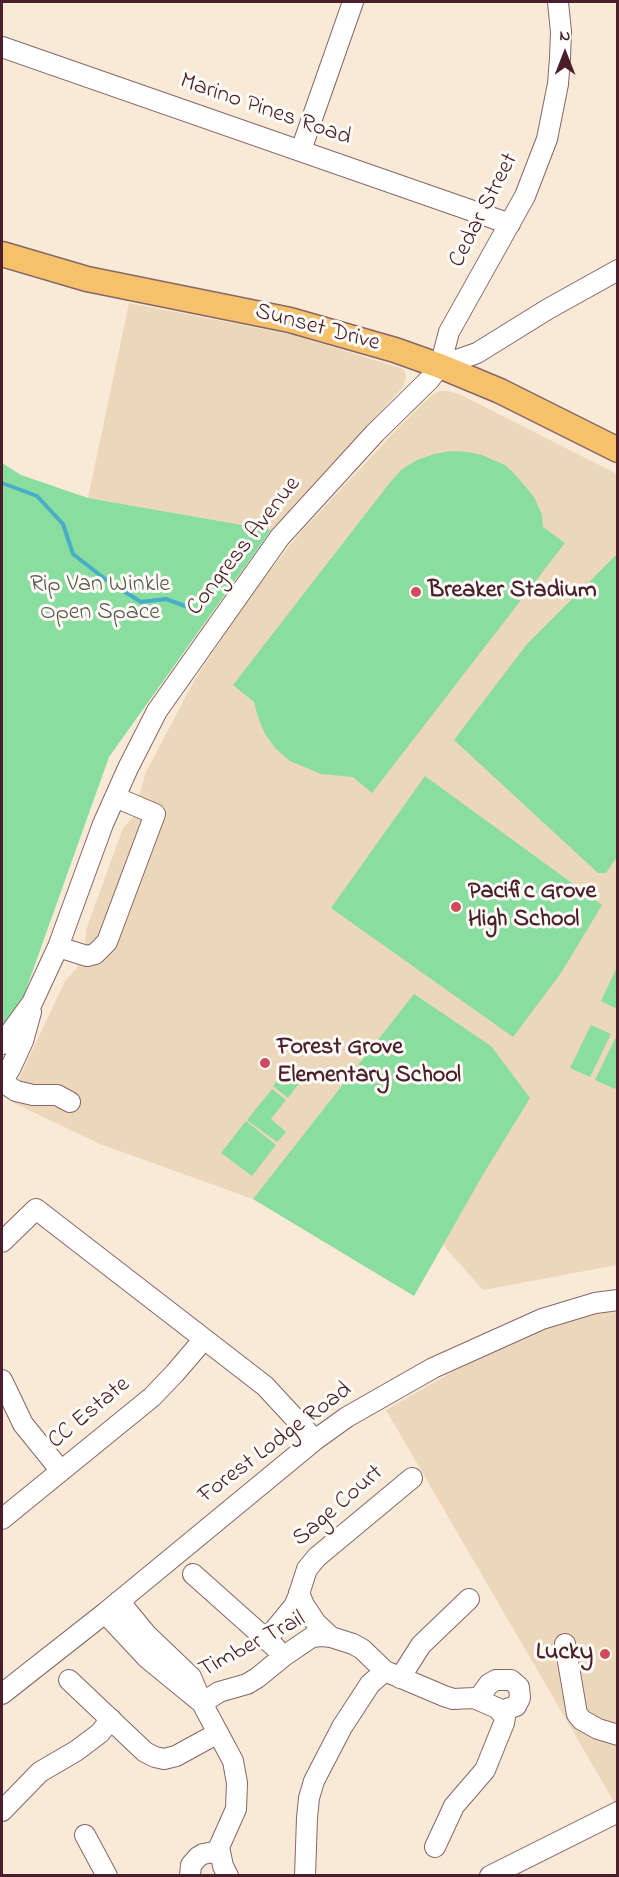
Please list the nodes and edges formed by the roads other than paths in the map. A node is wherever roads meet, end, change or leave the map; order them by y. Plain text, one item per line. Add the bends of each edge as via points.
1 (353, 2) edge
2 (558, 2) edge
3 (2, 47) edge
4 (301, 150) junction
5 (510, 224) junction
6 (2, 254) edge
7 (618, 270) edge
8 (440, 366) junction
9 (618, 450) edge
10 (116, 797) junction
11 (58, 947) junction
12 (32, 1003) junction
13 (2, 1044) edge
14 (2, 1082) edge
15 (70, 1102) dead end
16 (2, 1242) edge
17 (618, 1300) edge
18 (204, 1339) junction
19 (2, 1380) edge
20 (315, 1440) junction
21 (61, 1471) junction
22 (412, 1478) dead end
23 (2, 1520) edge
24 (193, 1574) dead end
25 (300, 1593) junction
26 (469, 1599) dead end
27 (112, 1607) junction
28 (331, 1636) junction
29 (267, 1639) junction
30 (565, 1644) dead end
31 (284, 1656) junction
32 (393, 1675) junction
33 (69, 1680) dead end
34 (2, 1694) edge
35 (478, 1699) junction
36 (201, 1703) junction
37 (501, 1711) junction
38 (111, 1719) junction
39 (218, 1733) junction
40 (618, 1735) edge
41 (2, 1811) edge
42 (618, 1812) edge
43 (85, 1835) dead end
44 (435, 1847) dead end
45 (219, 1851) junction
46 (108, 1875) edge
47 (190, 1875) edge
48 (228, 1875) edge
49 (305, 1875) edge
50 (490, 1875) edge

1 - 4 street
2 - 5 street, Cedar Street via 560,58 549,129 534,177
3 - 4 street, Marino Pines Road
4 - 5 street, Marino Pines Road
5 - 8 street, Cedar Street via 449,332
6 - 8 main road, Sunset Drive via 87,279 290,320
7 - 8 street, Congress Avenue via 477,353
8 - 9 main road, Sunset Drive
8 - 10 street, Congress Avenue via 342,468 259,564 157,711
10 - 11 street, Congress Avenue
10 - 11 street via 155,814 107,942 101,951 87,956
11 - 12 street, Congress Avenue
12 - 13 street, Congress Avenue
12 - 14 street, Congress Avenue via 23,1041
14 - 15 street via 16,1091 57,1095
16 - 18 street via 36,1209
17 - 20 street, Forest Lodge Road via 542,1319 470,1351 406,1382
18 - 20 street via 265,1386
18 - 21 street, CC Estate via 152,1396
19 - 21 street via 23,1424
20 - 27 street, Forest Lodge Road
21 - 23 street, CC Estate
22 - 25 street, Sage Court via 317,1557 307,1569
24 - 29 street
25 - 28 street via 316,1623
25 - 29 street, Sage Court
26 - 32 street
27 - 34 street, Forest Lodge Road
27 - 36 street via 191,1677
28 - 31 street, Timber Trail via 312,1637
28 - 32 street, Timber Trail via 362,1649
29 - 31 street
30 - 40 street via 577,1714 598,1729
31 - 36 street, Timber Trail via 247,1684 219,1692
32 - 35 street, Timber Trail via 453,1699
32 - 49 street via 370,1684 314,1781 307,1818
33 - 38 street
35 - 37 street, Timber Trail
35 - 37 street via 489,1683 511,1680 519,1687 520,1698 516,1706
36 - 39 street
37 - 44 street via 504,1723 485,1770 454,1806
38 - 39 street via 145,1752 164,1758 176,1756
38 - 41 street via 76,1751 40,1772
39 - 45 street via 233,1761 238,1797 235,1815 221,1839
42 - 50 street
43 - 46 street
45 - 47 street via 198,1857 191,1865
45 - 48 street

